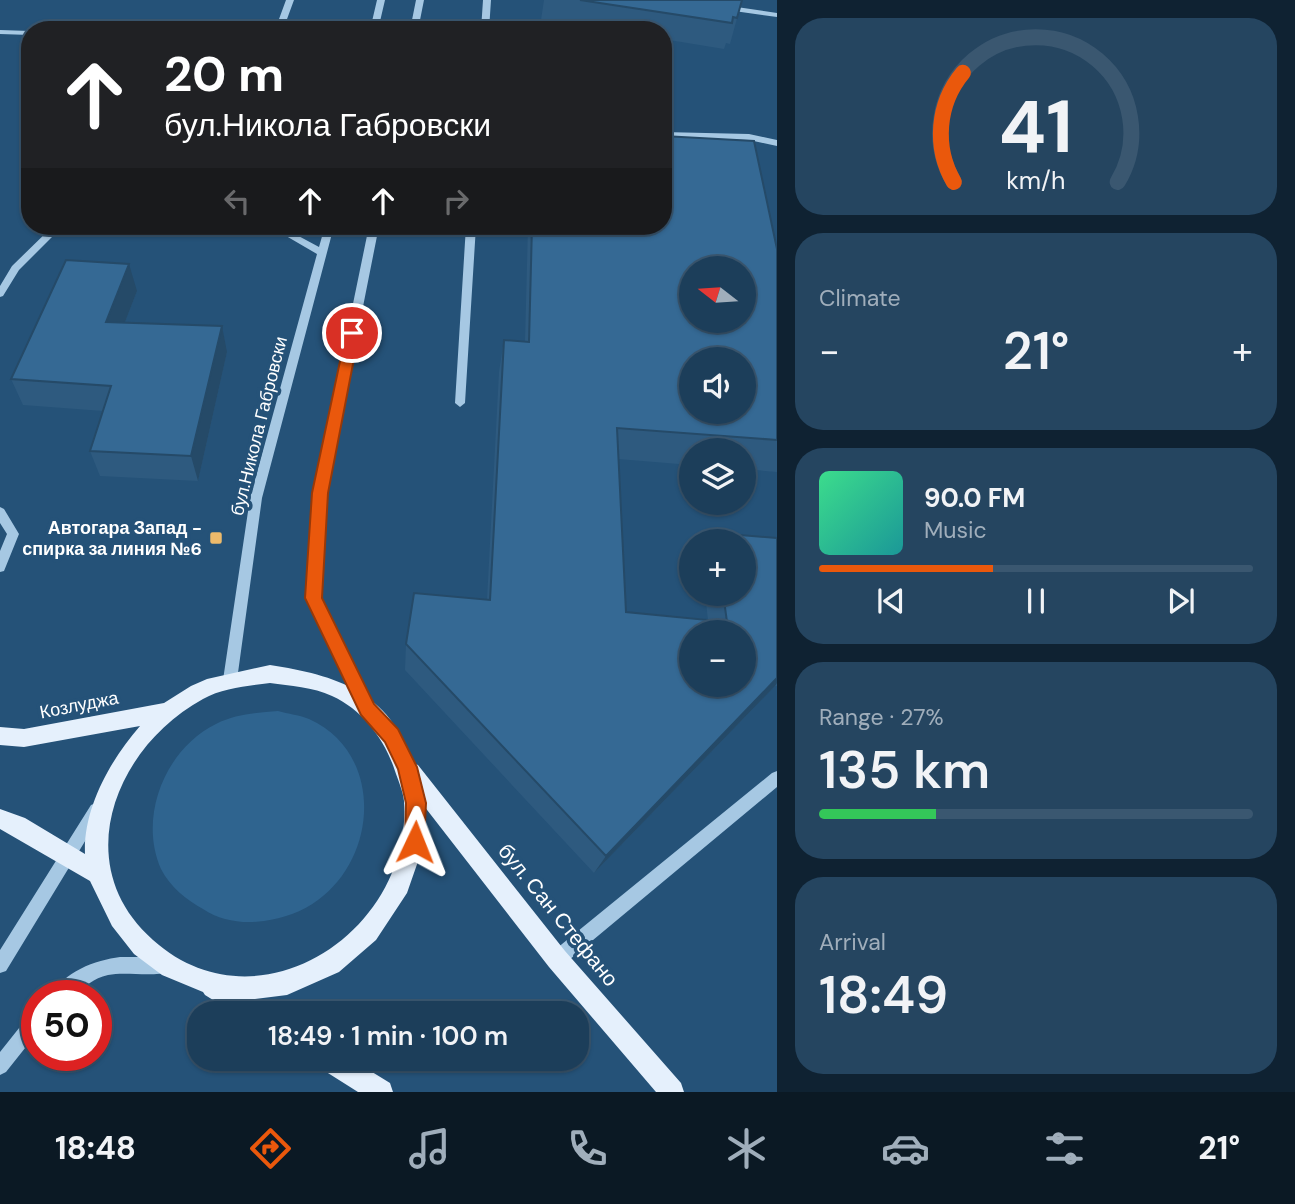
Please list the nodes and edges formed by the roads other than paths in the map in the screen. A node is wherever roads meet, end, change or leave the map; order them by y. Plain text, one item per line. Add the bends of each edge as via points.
1 (290, 0) edge
2 (381, 0) edge
3 (419, 0) edge
4 (487, 0) edge
5 (713, 5) edge
6 (777, 15) edge
7 (282, 21) edge
8 (376, 21) edge
9 (416, 21) edge
10 (486, 21) edge
11 (0, 32) edge
12 (21, 33) edge
13 (672, 135) edge
14 (777, 143) edge
15 (49, 235) edge
16 (290, 235) edge
17 (327, 235) edge
18 (372, 235) edge
19 (470, 235) edge
20 (323, 253) junction
21 (0, 294) edge
22 (460, 403) dead end
23 (0, 512) edge
24 (0, 567) edge
25 (230, 680) junction
26 (368, 710) junction
27 (166, 712) junction
28 (0, 736) edge
29 (407, 767) junction
30 (777, 778) edge
31 (111, 786) junction
32 (0, 819) edge
33 (69, 856) junction
34 (99, 874) junction
35 (557, 959) junction
36 (0, 965) edge
37 (164, 965) junction
38 (76, 980) edge
39 (210, 985) junction
40 (236, 1001) edge
41 (21, 1039) edge
42 (0, 1066) edge
43 (348, 1071) edge
44 (381, 1092) edge
45 (672, 1092) edge

1 - 7 street
2 - 8 street
3 - 9 street
4 - 10 street
5 - 6 street
11 - 12 street
13 - 14 street via 749,137
15 - 21 street via 15,268
16 - 20 street
17 - 20 street, бул.Никола Габровски
18 - 26 street via 320,493 313,598
19 - 22 street
20 - 25 street, бул.Никола Габровски via 256,498
23 - 24 street via 13,534
25 - 26 main road via 270,674 314,681 343,692
25 - 27 main road via 196,692
26 - 29 main road via 391,736
27 - 28 main road, Козлуджа via 24,738
27 - 31 main road via 134,745
29 - 35 main road, бул. Сан Стефано
29 - 39 main road via 416,803 415,842 402,885 379,924 343,956 300,979 255,988
30 - 35 street
31 - 33 street
31 - 34 main road via 96,845
32 - 33 main road
33 - 34 main road
33 - 36 street
34 - 37 main road via 128,932
35 - 45 main road, бул. Сан Стефано
37 - 38 street via 113,963
37 - 39 main road
39 - 40 main road
41 - 42 street
43 - 44 main road

